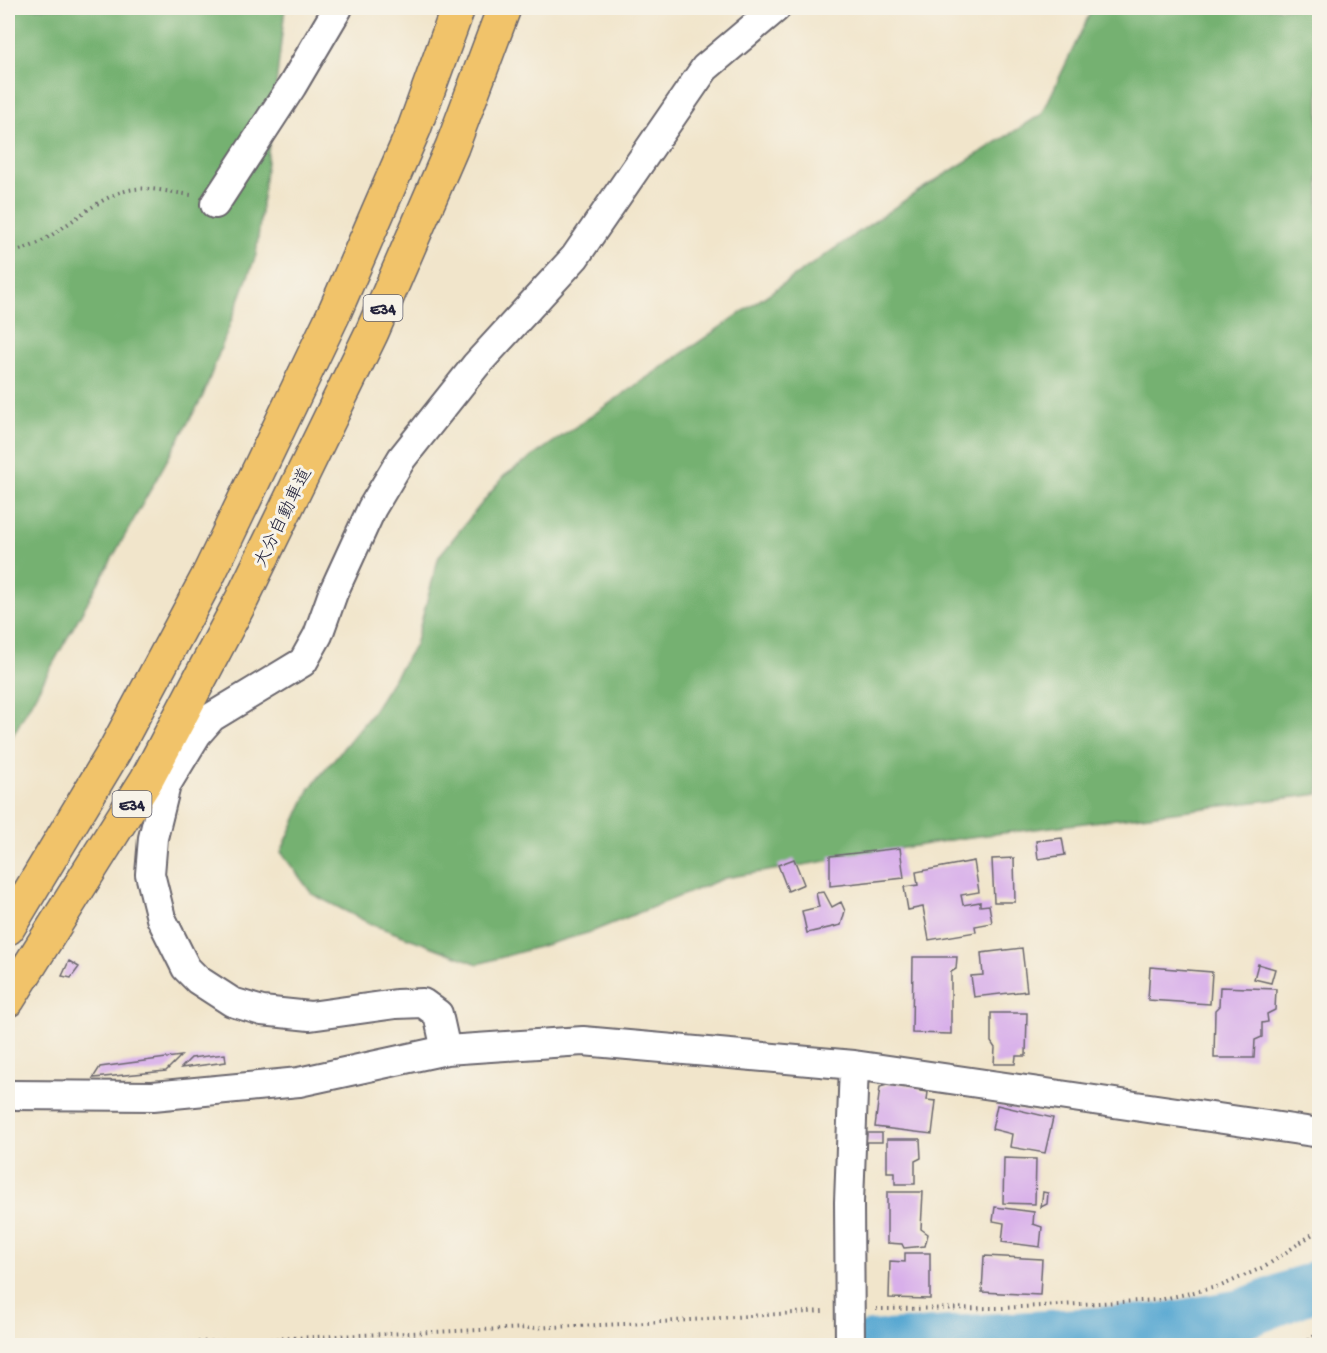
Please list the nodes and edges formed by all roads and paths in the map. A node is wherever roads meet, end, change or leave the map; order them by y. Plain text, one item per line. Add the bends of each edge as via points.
1 (338, 8) edge
2 (458, 8) edge
3 (504, 8) edge
4 (776, 8) edge
5 (215, 204) joint
6 (8, 251) edge
7 (8, 928) edge
8 (8, 1000) edge
9 (446, 1050) junction
10 (854, 1065) junction
11 (8, 1095) edge
12 (1320, 1133) edge
13 (1320, 1229) edge
14 (851, 1309) junction
15 (1320, 1332) edge
16 (102, 1346) edge
17 (850, 1346) edge
18 (1291, 1346) edge

1 - 5 street
2 - 7 highway, E34 via 414,129 335,311 207,578 114,752
3 - 8 highway, 大分自動車道 / E34 via 452,147 372,332 242,599 147,779
4 - 9 street via 705,68 575,257 476,365 402,458 372,508 303,662 212,717 166,785 153,838 150,874 161,918 186,968 198,980 232,1002 262,1011 310,1016 423,1003 438,1014
5 - 6 path via 197,195 136,189 98,202 35,245
9 - 10 street via 583,1041
9 - 11 street via 299,1082 153,1095
10 - 12 street
10 - 14 street via 849,1202
13 - 14 path via 1266,1266 1221,1286 1159,1300 1001,1308
14 - 16 path via 646,1323
14 - 17 street
15 - 18 path

